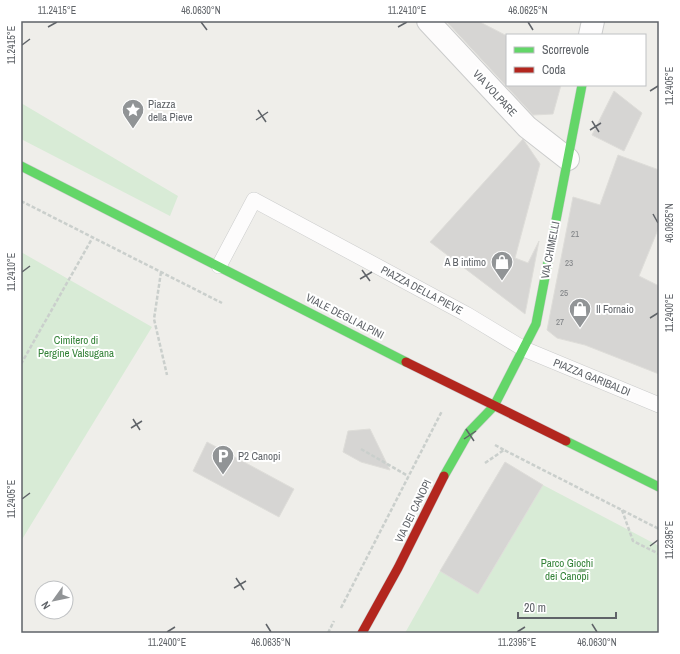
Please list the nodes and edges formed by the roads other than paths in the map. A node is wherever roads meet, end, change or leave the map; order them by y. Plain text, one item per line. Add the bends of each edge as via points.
1 (428, 21) edge
2 (593, 21) edge
3 (590, 34) edge
4 (582, 86) edge
5 (568, 159) junction
6 (21, 166) edge
7 (219, 266) junction
8 (524, 350) junction
9 (659, 405) edge
10 (494, 406) junction
11 (659, 487) edge
12 (362, 633) edge

1 - 5 street, VIA VOLPARE via 527,127
2 - 3 street
4 - 5 main road, VIA CHIMELLI
5 - 8 main road, VIA CHIMELLI via 536,324
6 - 7 main road, VIALE DEGLI ALPINI
7 - 8 lane, PIAZZA DELLA PIEVE via 254,200 466,314
7 - 10 main road, VIALE DEGLI ALPINI
8 - 9 lane, PIAZZA GARIBALDI
8 - 10 main road, VIA CHIMELLI
10 - 11 main road, VIALE DEGLI ALPINI
10 - 12 main road, VIA DEI CANOPI via 465,438

